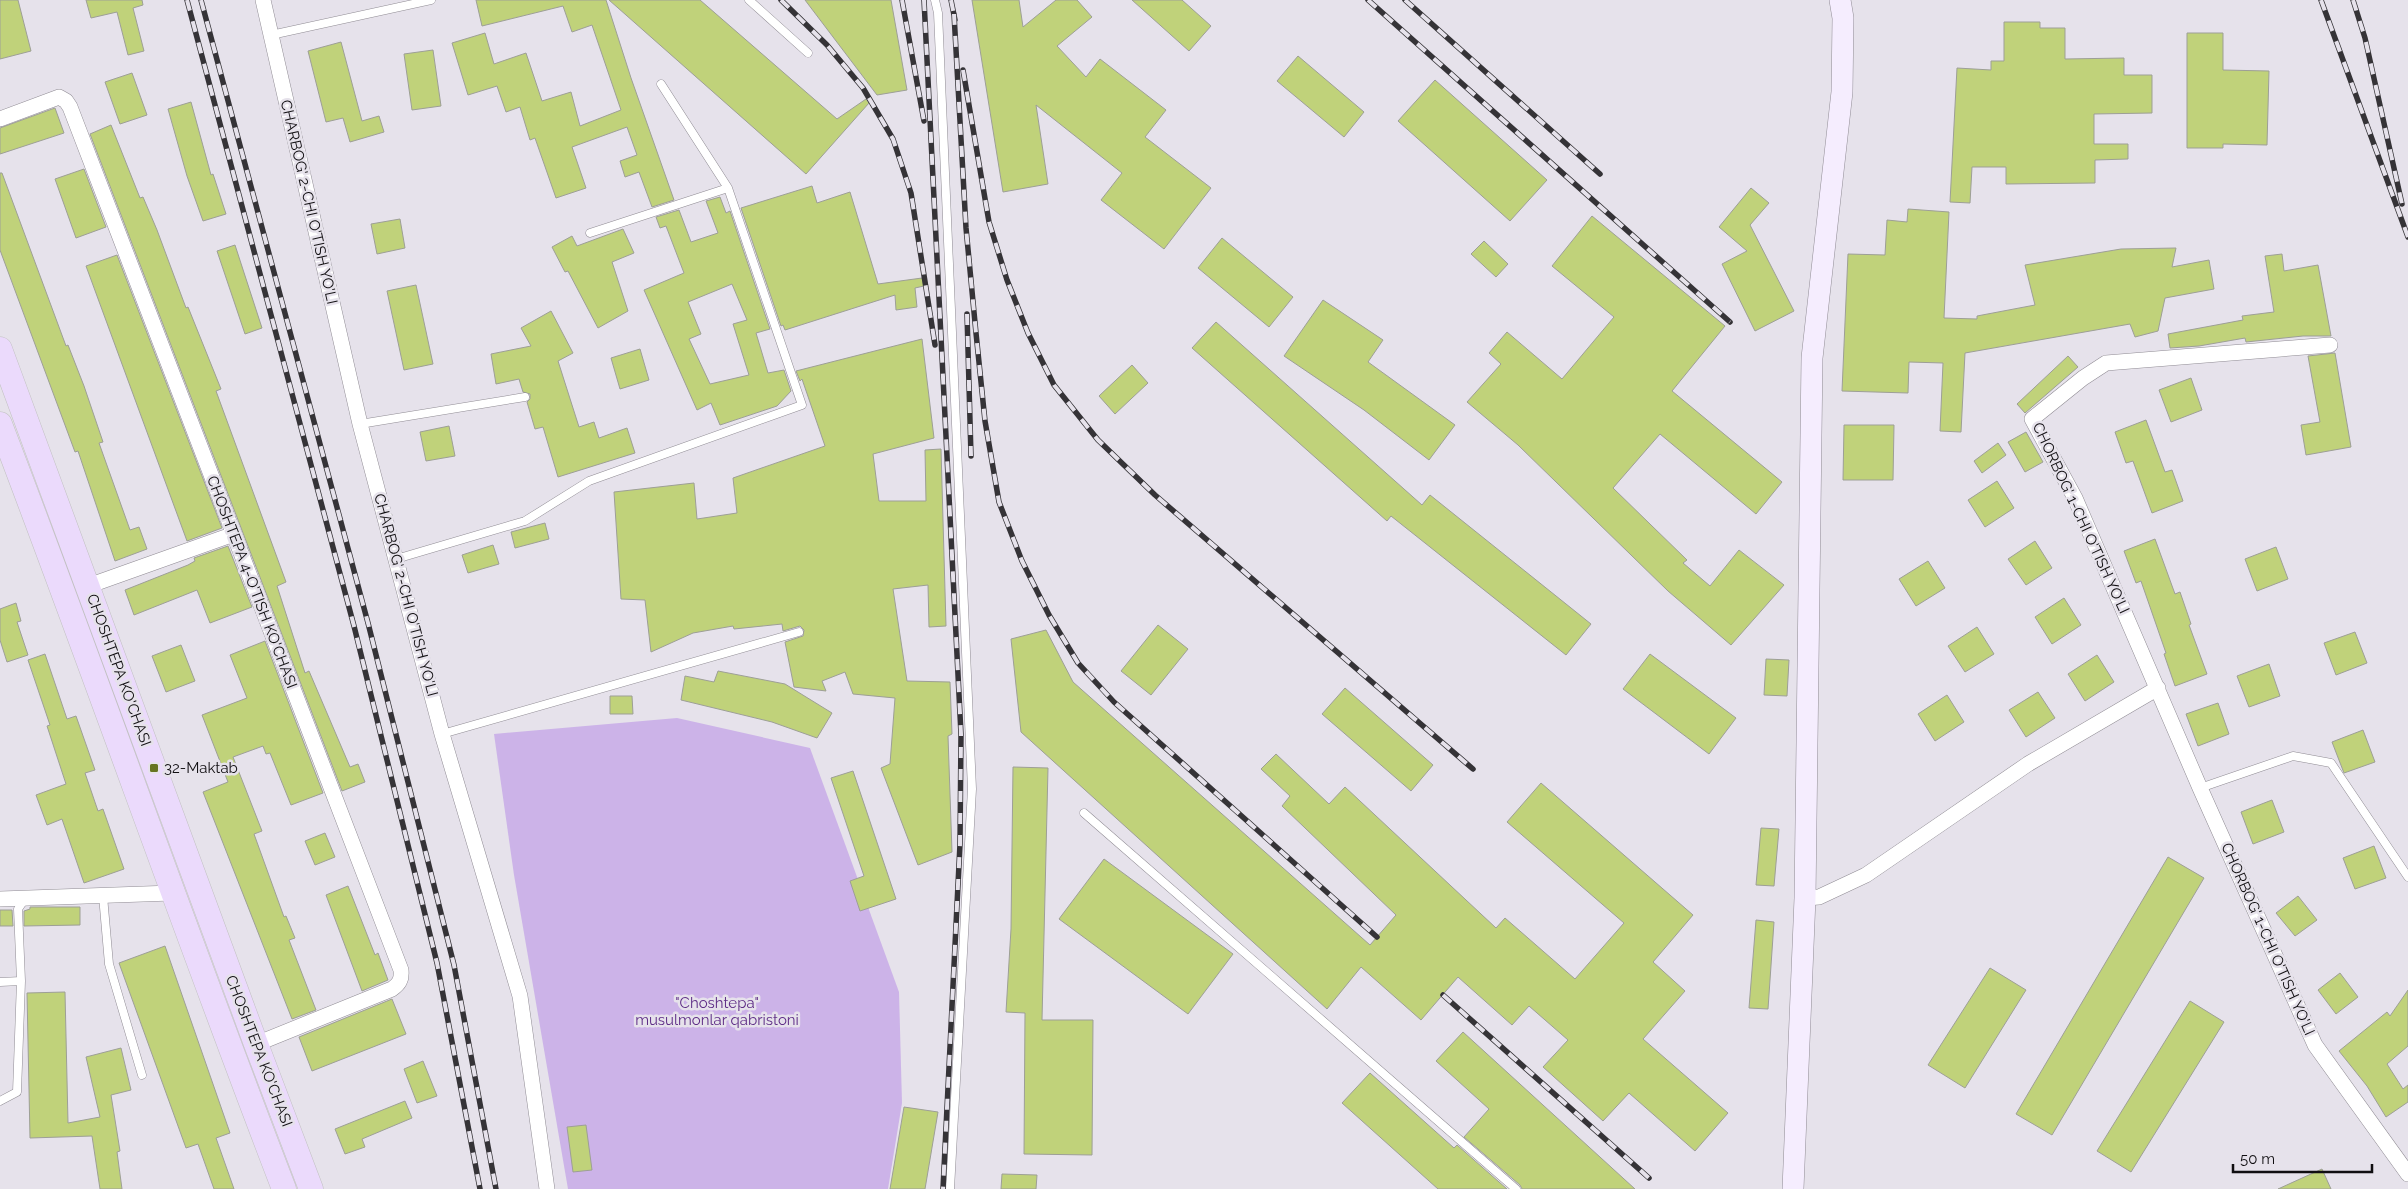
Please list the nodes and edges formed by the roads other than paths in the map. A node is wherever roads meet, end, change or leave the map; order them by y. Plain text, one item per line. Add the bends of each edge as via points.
1 (262, 0) edge
2 (431, 0) edge
3 (750, 0) edge
4 (935, 0) edge
5 (1840, 0) edge
6 (271, 36) junction
7 (808, 53) dead end
8 (661, 84) dead end
9 (0, 119) edge
10 (728, 188) junction
11 (590, 233) dead end
12 (2330, 346) dead end
13 (0, 349) edge
14 (525, 397) dead end
15 (10, 408) edge
16 (0, 424) edge
17 (360, 424) junction
18 (234, 534) junction
19 (396, 559) junction
20 (88, 586) junction
21 (799, 632) dead end
22 (2158, 688) junction
23 (442, 734) junction
24 (2200, 788) junction
25 (1084, 813) dead end
26 (2408, 877) edge
27 (172, 893) junction
28 (103, 896) junction
29 (1805, 898) junction
30 (24, 899) junction
31 (0, 900) edge
32 (21, 981) junction
33 (0, 982) edge
34 (256, 1044) junction
35 (142, 1075) dead end
36 (0, 1101) edge
37 (2408, 1174) edge
38 (284, 1189) edge
39 (311, 1189) edge
40 (547, 1189) edge
41 (950, 1189) edge
42 (1516, 1189) edge
43 (1793, 1189) edge

1 - 6 street, CHARBOG' 2-CHI O'TISH YO'LI
2 - 6 lane
3 - 7 lane
4 - 41 lane via 947,180 972,789
5 - 29 street via 1843,18 1842,92 1812,358
6 - 17 street, CHARBOG' 2-CHI O'TISH YO'LI
8 - 10 lane
9 - 18 street, CHOSHTEPA 4-O'TISH KO'CHASI via 59,97 70,107
10 - 11 lane
10 - 19 lane via 802,405 589,481 525,521
12 - 22 street, CHORBOG' 1-CHI O'TISH YO'LI via 2106,363 2032,419 2075,498
13 - 15 main road, CHOSHTEPA KO'CHASI
14 - 17 lane
15 - 20 main road, CHOSHTEPA KO'CHASI
16 - 27 main road, CHOSHTEPA KO'CHASI
17 - 19 street, CHARBOG' 2-CHI O'TISH YO'LI
18 - 20 street
18 - 34 street, CHOSHTEPA 4-O'TISH KO'CHASI via 402,978 392,989
19 - 23 street, CHARBOG' 2-CHI O'TISH YO'LI
20 - 34 main road, CHOSHTEPA KO'CHASI
21 - 23 lane
22 - 24 street, CHORBOG' 1-CHI O'TISH YO'LI
22 - 29 street via 2028,764 1866,875 1819,897
23 - 40 street, CHARBOG' 2-CHI O'TISH YO'LI via 520,996
24 - 26 lane via 2293,756 2331,763
24 - 37 street, CHORBOG' 1-CHI O'TISH YO'LI via 2315,1045
25 - 42 lane
27 - 28 street
27 - 38 main road, CHOSHTEPA KO'CHASI
28 - 30 street
28 - 35 lane via 109,964
29 - 43 street
30 - 31 street
30 - 32 lane via 18,909
32 - 33 lane
32 - 36 lane via 16,1092
34 - 39 main road, CHOSHTEPA KO'CHASI

